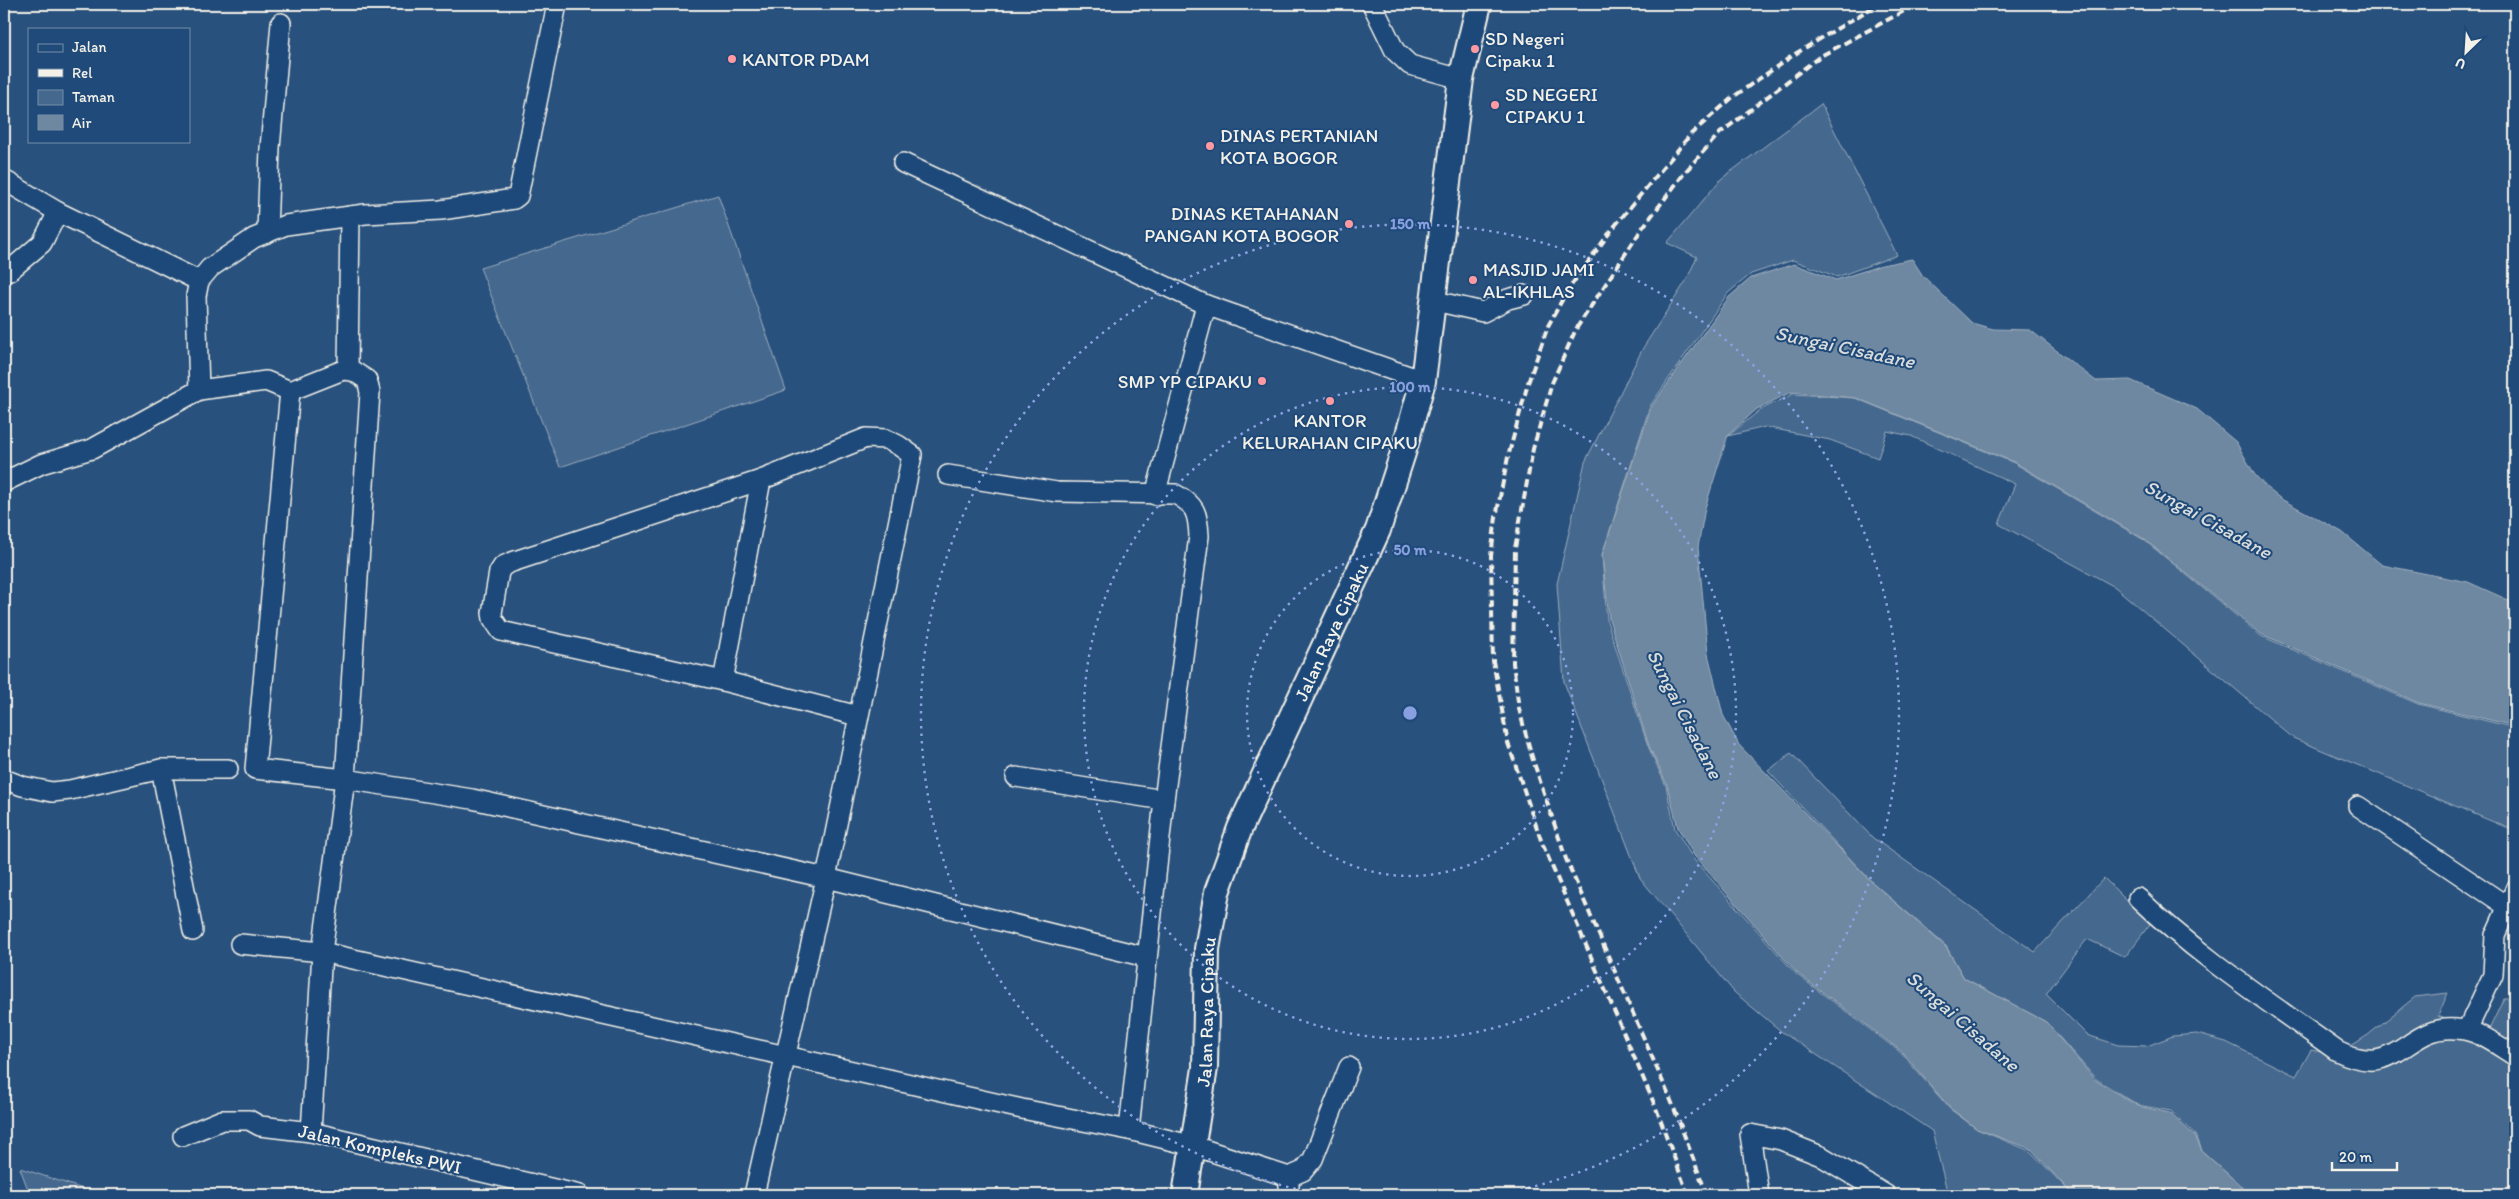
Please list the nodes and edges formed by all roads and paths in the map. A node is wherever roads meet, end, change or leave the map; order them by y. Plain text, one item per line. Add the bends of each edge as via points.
1 (557, 4) edge
2 (1372, 4) edge
3 (1479, 4) edge
4 (281, 23) dead end
5 (1461, 79) junction
6 (903, 163) dead end
7 (4, 180) edge
8 (58, 212) junction
9 (350, 216) junction
10 (267, 233) junction
11 (4, 273) edge
12 (199, 281) junction
13 (1524, 295) dead end
14 (1435, 301) junction
15 (1206, 305) junction
16 (348, 370) junction
17 (1423, 381) junction
18 (199, 390) junction
19 (290, 391) junction
20 (948, 475) dead end
21 (761, 480) junction
22 (4, 482) edge
23 (1155, 495) junction
24 (722, 681) junction
25 (858, 716) junction
26 (161, 769) junction
27 (228, 769) dead end
28 (1016, 777) dead end
29 (4, 779) edge
30 (345, 779) junction
31 (1164, 800) junction
32 (2358, 806) dead end
33 (826, 878) junction
34 (2138, 898) dead end
35 (2512, 899) edge
36 (193, 931) dead end
37 (240, 944) dead end
38 (322, 952) junction
39 (1146, 957) junction
40 (2467, 1030) junction
41 (2515, 1056) edge
42 (786, 1057) junction
43 (1349, 1067) dead end
44 (1129, 1130) junction
45 (311, 1132) junction
46 (182, 1136) dead end
47 (1194, 1146) junction
48 (1289, 1186) edge
49 (580, 1195) edge
50 (754, 1195) edge
51 (1185, 1195) edge
52 (1759, 1195) edge
53 (1886, 1195) edge

1 - 9 street via 518,196 441,210
2 - 5 street via 1396,51 1410,65
3 - 5 street, Jalan Raya Cipaku
4 - 10 street via 270,148
5 - 14 street, Jalan Raya Cipaku
6 - 15 street
7 - 8 street
8 - 11 street via 42,243
8 - 12 street
9 - 10 street via 286,226
9 - 16 street
10 - 12 street via 254,238 210,268
12 - 18 street via 196,296
13 - 14 street via 1478,312
14 - 17 street, Jalan Raya Cipaku
15 - 17 street
15 - 23 street
16 - 19 street
16 - 30 street via 367,380 370,392
17 - 47 street, Jalan Raya Cipaku via 1378,530 1240,828 1217,892 1207,949 1205,1068
18 - 19 street via 266,381
18 - 22 street via 92,448 40,464
19 - 30 street via 255,769
20 - 23 street via 1057,492
21 - 24 street
21 - 24 street via 512,562 503,566 498,578 492,613 501,631
21 - 25 street via 866,438 886,439 912,455
23 - 31 street via 1175,494 1188,500 1196,511 1199,530
24 - 25 street
25 - 33 street
26 - 27 street
26 - 29 street via 52,792
26 - 36 street
28 - 31 street
30 - 33 street via 472,799
30 - 38 street
31 - 39 street
32 - 35 street
33 - 39 street
33 - 42 street
34 - 40 street via 2208,957 2349,1057 2378,1061 2436,1031 2448,1028
35 - 40 street via 2495,935 2493,975
37 - 38 street
38 - 42 street
38 - 45 street
39 - 44 street
40 - 41 street
42 - 44 street
42 - 50 street
43 - 48 street via 1313,1159
44 - 47 street
45 - 46 street, Jalan Kompleks PWI via 260,1126 250,1120 222,1120
45 - 49 street, Jalan Kompleks PWI
47 - 48 street
47 - 51 street, Jalan Raya Cipaku
52 - 53 street via 1750,1134 1781,1140 1821,1156

